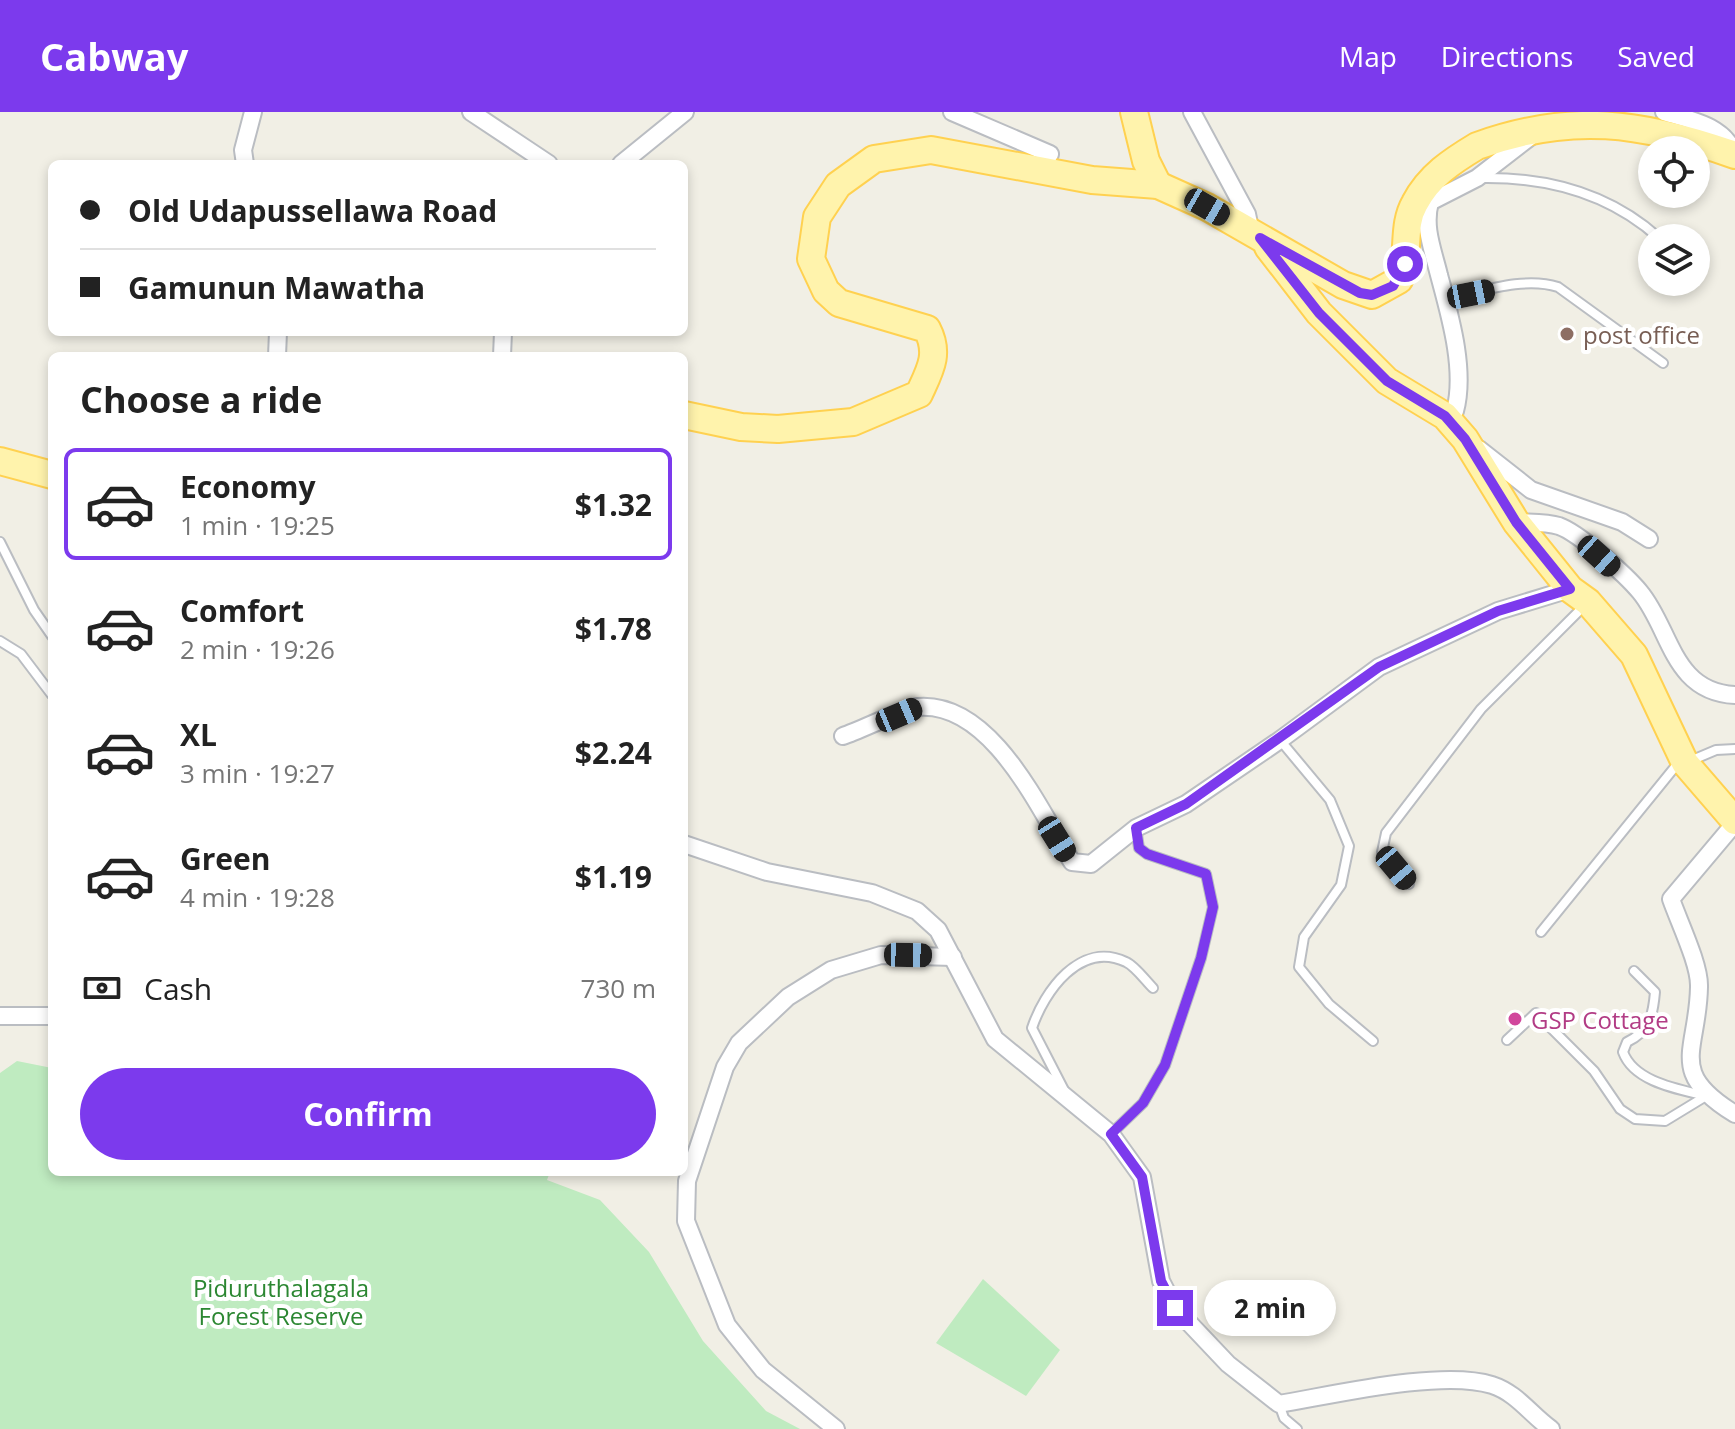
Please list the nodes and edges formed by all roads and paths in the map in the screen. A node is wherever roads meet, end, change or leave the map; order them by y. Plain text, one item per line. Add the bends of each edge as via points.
1 (253, 112) edge
2 (471, 112) edge
3 (685, 112) edge
4 (952, 112) edge
5 (1134, 112) edge
6 (1192, 112) edge
7 (1664, 112) edge
8 (1552, 116) junction
9 (1144, 148) junction
10 (1050, 154) dead end
11 (1735, 155) edge
12 (244, 160) edge
13 (530, 160) edge
14 (626, 160) edge
15 (1477, 178) junction
16 (1123, 183) junction
17 (1158, 185) junction
18 (1643, 224) edge
19 (1256, 235) junction
20 (1446, 299) junction
21 (1663, 363) dead end
22 (690, 413) edge
23 (1445, 416) junction
24 (1465, 439) junction
25 (0, 461) edge
26 (48, 474) edge
27 (1516, 522) junction
28 (1649, 539) dead end
29 (0, 542) edge
30 (1579, 596) junction
31 (48, 630) edge
32 (0, 641) edge
33 (48, 690) edge
34 (1735, 695) edge
35 (843, 736) dead end
36 (1280, 740) junction
37 (1735, 749) edge
38 (1684, 760) junction
39 (1735, 822) edge
40 (1136, 828) junction
41 (688, 845) edge
42 (1409, 884) dead end
43 (1541, 932) dead end
44 (953, 957) junction
45 (1634, 971) dead end
46 (1153, 988) dead end
47 (0, 1016) edge
48 (48, 1016) edge
49 (1507, 1040) dead end
50 (1373, 1041) dead end
51 (1706, 1096) junction
52 (1067, 1097) junction
53 (1735, 1114) edge
54 (1111, 1134) junction
55 (1279, 1404) junction
56 (836, 1429) edge
57 (1297, 1429) edge
58 (1551, 1429) edge

1 - 12 street
2 - 13 street
3 - 14 street
4 - 10 street
5 - 9 main road
6 - 19 street
7 - 11 street via 1717,132 1730,140
8 - 11 main road via 1615,119
8 - 15 street
8 - 19 main road via 1486,141 1442,168 1408,220 1402,273 1383,292 1360,293
9 - 16 main road
9 - 17 main road
15 - 18 lane via 1522,177 1565,185
15 - 20 street via 1430,202 1425,220
16 - 17 main road
16 - 22 main road via 931,150 874,159 838,185 817,217 811,259 826,291 839,303 927,329 935,360 919,394 853,422 778,429 741,427
17 - 19 main road
19 - 23 main road via 1319,313 1387,381
20 - 21 lane via 1521,284 1558,287
20 - 23 street via 1461,390 1455,411
23 - 24 main road
24 - 27 main road
24 - 28 street via 1531,490 1622,522
25 - 26 main road
27 - 30 main road
27 - 34 street via 1559,526 1577,538 1641,593 1678,665 1698,682
29 - 31 lane
30 - 36 street via 1498,611 1379,667
30 - 38 main road via 1634,655
30 - 42 lane via 1481,709 1386,833 1382,852
32 - 33 lane via 21,654
35 - 40 street via 917,707 949,712 988,735 1072,862 1091,864
36 - 40 street via 1186,804
36 - 50 lane via 1330,800 1349,846 1341,885 1304,937 1299,967 1329,1004
37 - 38 lane
38 - 39 main road
38 - 43 lane
39 - 51 street via 1671,899 1700,985 1688,1061
40 - 54 lane via 1139,848 1147,854 1206,874 1213,907 1165,1065 1143,1103
41 - 44 street via 767,872 872,893 917,911 938,930
44 - 52 street via 995,1039
44 - 56 street via 881,955 831,970 788,997 739,1043 725,1067 687,1181 686,1221 727,1325 763,1370
45 - 51 lane via 1655,992 1653,1018 1623,1052 1627,1064 1658,1083
46 - 52 lane via 1126,962 1099,957 1085,960 1058,980 1039,1006 1032,1028
47 - 48 street
49 - 51 lane via 1536,1013 1594,1071 1620,1109 1635,1119 1665,1121
51 - 53 street
52 - 54 street
54 - 55 street via 1142,1177 1161,1281 1175,1308 1228,1364
55 - 57 lane via 1284,1418
55 - 58 street via 1425,1380 1491,1385 1516,1398

